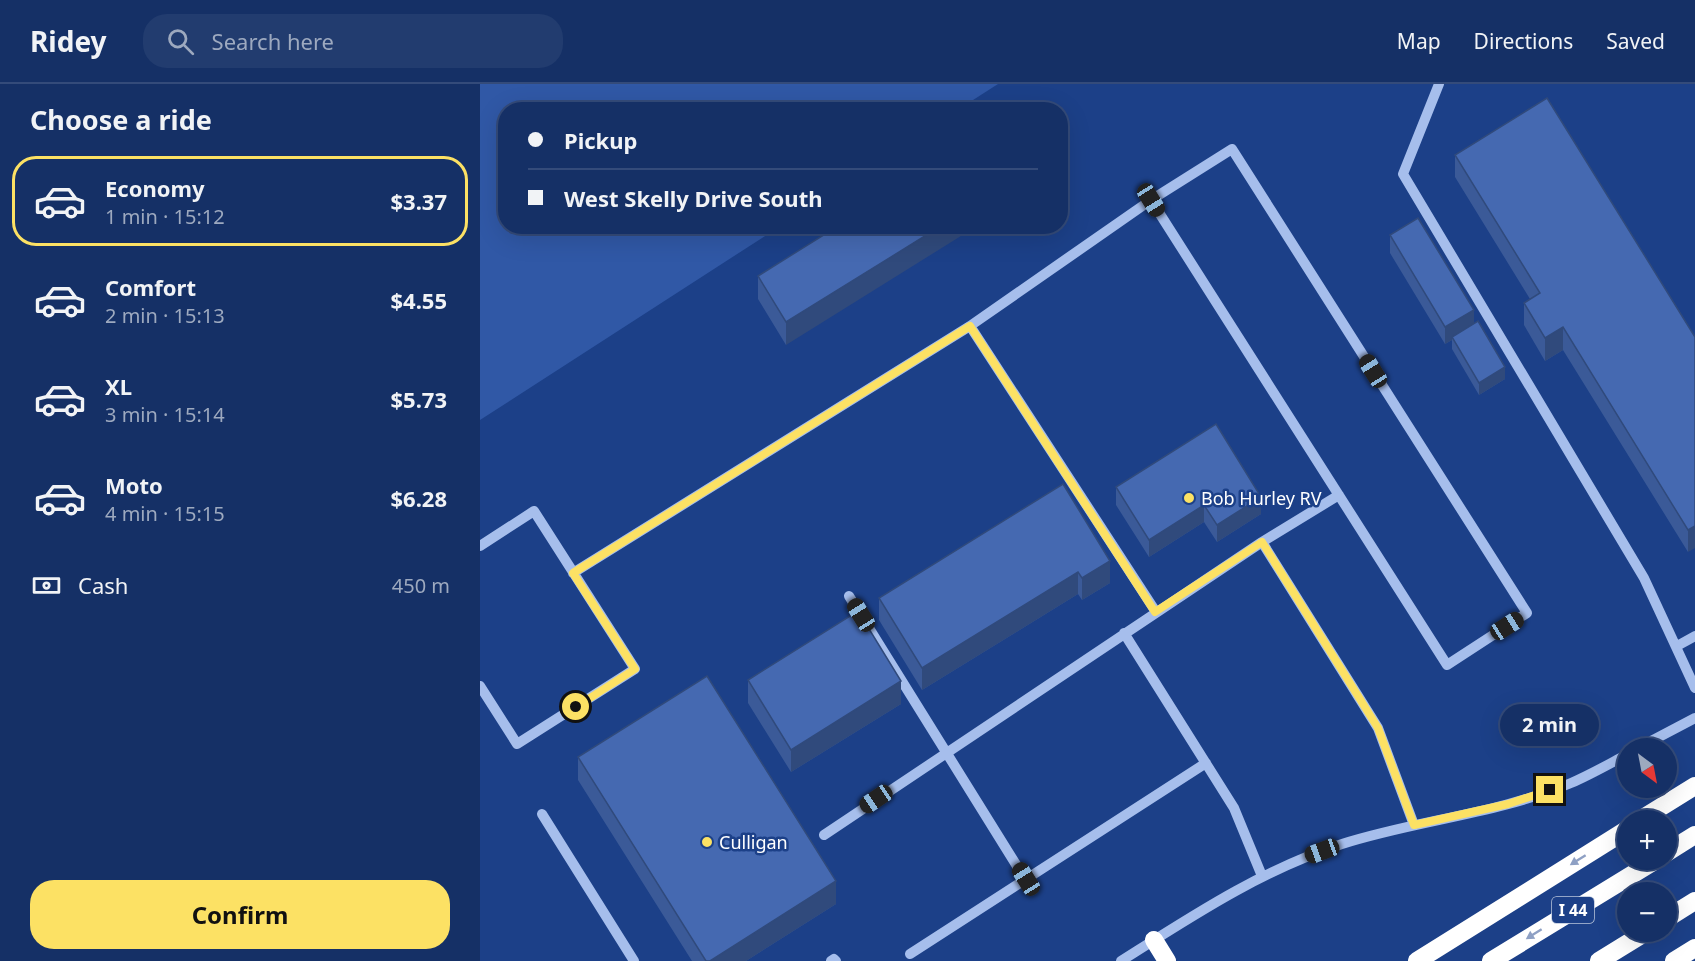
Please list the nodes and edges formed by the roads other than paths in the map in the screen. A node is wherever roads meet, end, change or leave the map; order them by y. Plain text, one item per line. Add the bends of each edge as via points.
1 (1439, 84) edge
2 (1151, 200) junction
3 (970, 326) junction
4 (1339, 495) junction
5 (1262, 542) junction
6 (480, 546) edge
7 (573, 573) junction
8 (849, 596) dead end
9 (1155, 612) junction
10 (1124, 633) junction
11 (1695, 636) edge
12 (1677, 646) junction
13 (480, 686) edge
14 (1695, 687) edge
15 (1695, 718) edge
16 (1657, 738) edge
17 (946, 752) junction
18 (1617, 760) edge
19 (1206, 763) junction
20 (1695, 786) edge
21 (1657, 810) edge
22 (542, 814) dead end
23 (1414, 825) junction
24 (824, 835) dead end
25 (1695, 835) edge
26 (1617, 836) edge
27 (1677, 846) edge
28 (1640, 870) edge
29 (1262, 876) junction
30 (1026, 879) junction
31 (1695, 901) edge
32 (1677, 912) edge
33 (1154, 940) junction
34 (1630, 942) edge
35 (1695, 948) edge
36 (910, 954) dead end
37 (634, 961) edge
38 (831, 961) edge
39 (836, 961) edge
40 (1121, 961) edge
41 (1167, 961) edge
42 (1417, 961) edge
43 (1491, 961) edge
44 (1599, 961) edge
45 (1674, 961) edge

1 - 12 street via 1403,174 1644,578
2 - 3 street
2 - 4 street
2 - 4 street via 1232,149 1527,613 1447,665
3 - 7 street
3 - 9 street
4 - 5 street
5 - 9 street
5 - 23 street via 1378,728
6 - 7 street via 534,511
7 - 13 street via 635,669 517,744
8 - 17 street
9 - 10 street
10 - 17 street
10 - 19 street
11 - 12 street
12 - 14 street
15 - 16 street
17 - 24 street
17 - 30 street
18 - 23 street via 1571,783 1508,804
19 - 29 street via 1234,808
19 - 30 street
20 - 21 highway
22 - 37 street
23 - 29 street via 1342,844
25 - 27 highway
26 -> 42 highway
28 -> 43 highway, I 44
29 - 33 street
30 - 36 street
31 - 32 highway
33 - 40 street
33 - 41 highway
34 - 44 highway
35 - 45 highway
38 - 39 street

